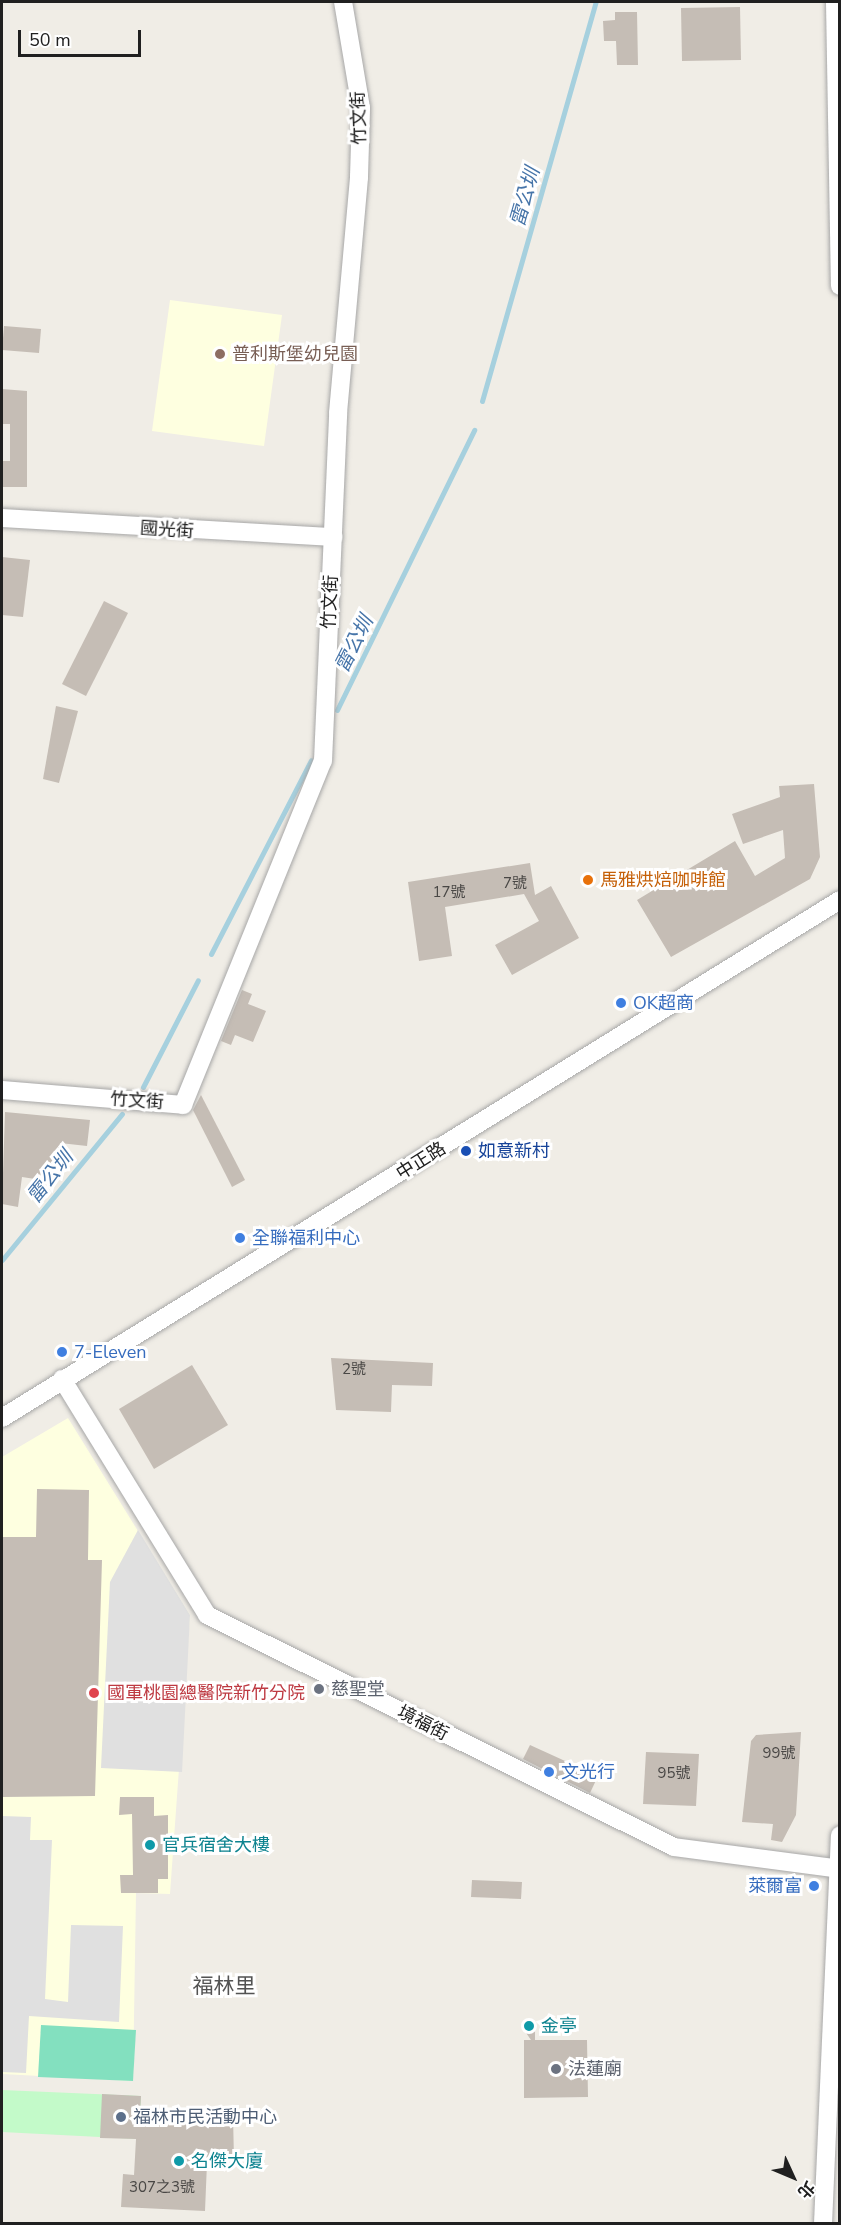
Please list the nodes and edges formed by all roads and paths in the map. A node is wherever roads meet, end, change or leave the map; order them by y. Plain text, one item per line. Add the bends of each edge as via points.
1 (343, 2) edge
2 (835, 2) edge
3 (840, 286) edge
4 (2, 518) edge
5 (333, 537) junction
6 (840, 900) edge
7 (2, 1090) edge
8 (62, 1379) junction
9 (2, 1418) edge
10 (840, 1835) edge
11 (839, 1869) edge
12 (823, 2223) edge

1 - 5 street, 竹文街 via 361,108
2 - 3 street
4 - 5 street, 國光街
5 - 7 street, 竹文街 via 323,761 183,1104
6 - 8 street, 中正路
8 - 9 street, 中正路
8 - 11 street, 境福街 via 207,1615 674,1847
10 - 11 street
11 - 12 street

